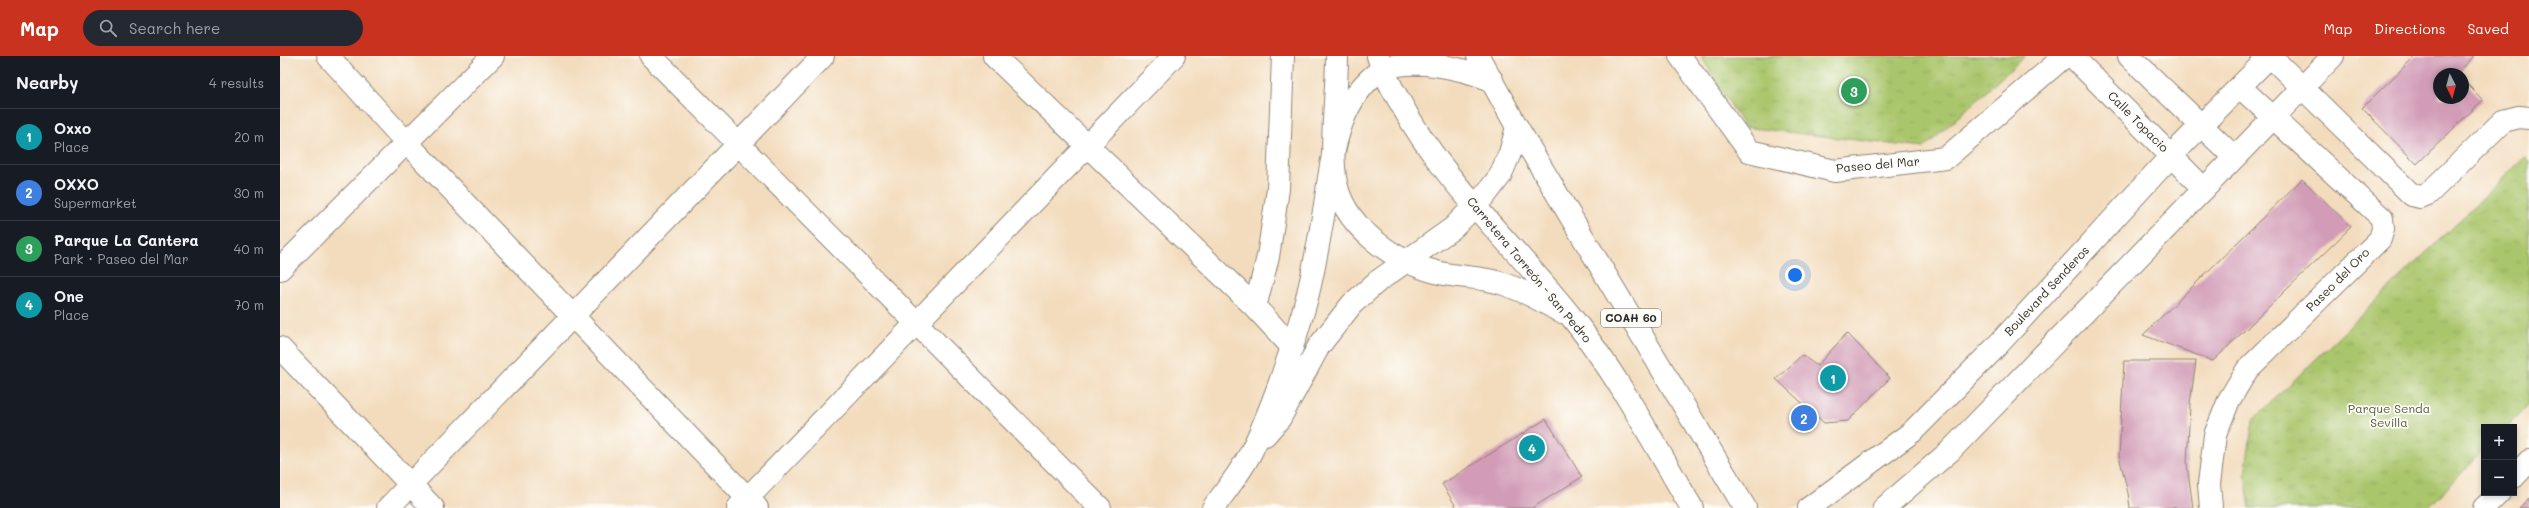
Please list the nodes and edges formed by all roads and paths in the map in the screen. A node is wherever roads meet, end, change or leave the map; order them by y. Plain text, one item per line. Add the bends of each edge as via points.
1 (328, 56) edge
2 (493, 56) edge
3 (651, 56) edge
4 (823, 56) edge
5 (994, 56) edge
6 (1174, 56) edge
7 (1283, 56) edge
8 (1337, 56) edge
9 (1478, 56) edge
10 (1680, 56) edge
11 (2065, 56) edge
12 (2072, 56) edge
13 (2129, 56) edge
14 (2270, 56) edge
15 (2333, 56) edge
16 (1380, 63) edge
17 (1492, 80) junction
18 (2240, 87) junction
19 (2302, 89) junction
20 (2272, 118) junction
21 (2529, 118) edge
22 (2201, 126) junction
23 (1517, 127) junction
24 (406, 143) junction
25 (738, 144) junction
26 (1335, 144) junction
27 (1088, 145) junction
28 (2171, 156) junction
29 (2234, 157) junction
30 (2204, 189) junction
31 (1476, 206) junction
32 (1406, 261) junction
33 (280, 269) edge
34 (1255, 307) junction
35 (572, 316) junction
36 (1572, 318) junction
37 (916, 323) junction
38 (1292, 347) junction
39 (280, 348) edge
40 (1251, 451) junction
41 (2529, 461) edge
42 (2517, 474) edge
43 (411, 485) junction
44 (2496, 496) edge
45 (748, 505) edge
46 (388, 508) edge
47 (433, 508) edge
48 (1100, 508) edge
49 (1213, 508) edge
50 (1692, 508) edge
51 (1745, 508) edge
52 (1808, 508) edge
53 (1884, 508) edge
54 (2212, 508) edge
55 (2484, 508) edge

1 - 24 street
2 - 24 street
3 - 25 street
4 - 25 street
5 - 27 street
6 - 27 street
7 - 34 street via 1278,189 1268,257
8 - 26 street
9 - 17 street, COAH 60
10 - 11 street, Paseo del Mar via 1749,151 1835,171 1946,158
12 - 28 street, Calle Topacio
13 - 22 street
14 - 18 street, Boulevard Senderos
14 - 19 street
15 - 19 street
16 - 17 street via 1437,62
16 - 26 street via 1349,107
16 - 31 street, Carretera Torreón - San Pedro / COAH 60 via 1418,134 1446,173
17 - 23 street, COAH 60
18 - 20 street, Paseo del Oro
18 - 22 street, Boulevard Senderos
19 - 20 street
19 - 21 street via 2412,196 2428,194 2503,121 2519,117
20 - 29 street
20 - 54 street, Paseo del Oro via 2382,218 2383,229 2380,239 2247,370 2229,400 2215,435 2209,484
22 - 28 street, Boulevard Senderos
22 - 29 street
23 - 31 street via 1500,176
23 - 51 street, COAH 60
24 - 33 street
24 - 35 street
25 - 35 street
25 - 37 street
26 - 32 street via 1335,178 1354,219 1369,236
26 - 38 street via 1316,255
27 - 34 street
27 - 37 street
28 - 30 street, Calle Topacio
28 - 52 street, Boulevard Senderos via 1994,349 1912,432
29 - 30 street
30 - 53 street via 1950,451
31 - 32 street via 1453,228
31 - 36 street, Carretera Torreón - San Pedro / COAH 60
32 - 36 street via 1436,272 1478,277 1503,284 1538,298
32 - 40 street via 1352,304 1333,326 1319,346 1280,418
34 - 38 street
35 - 43 street
35 - 45 street
36 - 50 street, Carretera Torreón - San Pedro / COAH 60 via 1621,388
37 - 45 street
37 - 48 street
38 - 40 street
39 - 43 street
40 - 49 street
41 - 42 street
43 - 46 street
43 - 47 street
44 - 55 street

